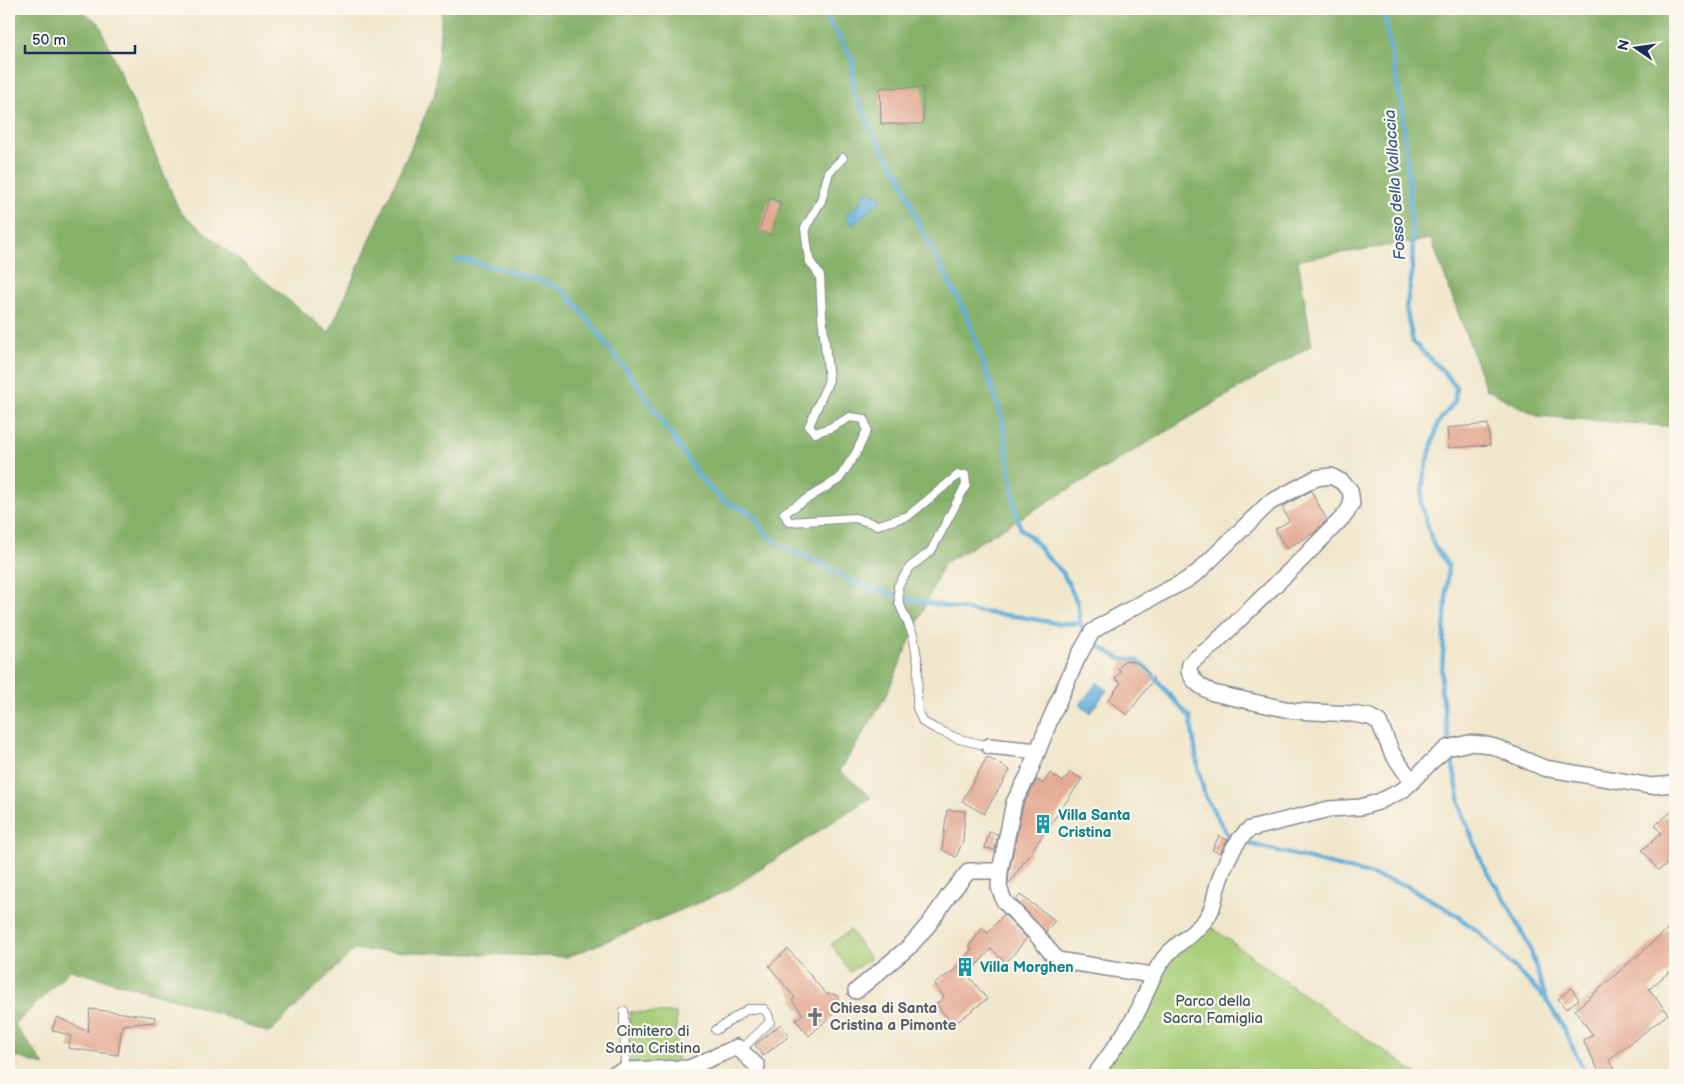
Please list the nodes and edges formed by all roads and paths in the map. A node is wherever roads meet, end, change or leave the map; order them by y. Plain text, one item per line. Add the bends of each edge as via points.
1 (843, 158) dead end
2 (989, 746) joint
3 (1038, 751) junction
4 (1412, 782) junction
5 (1675, 784) edge
6 (1000, 871) junction
7 (1152, 975) junction
8 (856, 991) dead end
9 (624, 1011) dead end
10 (716, 1030) dead end
11 (737, 1047) junction
12 (757, 1066) dead end
13 (619, 1073) edge
14 (1095, 1075) edge

1 - 2 lane via 829,172 820,202 805,228 809,260 820,276 829,380 809,426 815,433 850,417 864,419 867,430 839,479 784,513 789,522 855,518 878,525 908,516 958,475 965,474 966,485 936,543 910,567 898,586 900,603 913,634 918,663 917,708 923,722 959,739
2 - 3 street
3 - 4 street via 1077,659 1092,632 1185,582 1216,556 1269,502 1316,478 1331,476 1350,490 1352,503 1346,514 1194,660 1189,670 1195,682 1213,693 1294,710 1370,717 1379,722 1392,753
3 - 6 street via 1014,802
4 - 5 street via 1452,746 1469,743 1489,746 1544,768 1651,786
4 - 7 street via 1404,790 1361,807 1329,809 1250,829 1239,840 1222,871 1207,918 1176,945
6 - 7 street via 999,887 1004,902 1057,960
6 - 8 street via 969,871 910,946
7 - 14 street via 1139,1008
9 - 13 lane
10 - 11 lane via 748,1009 764,1009 770,1022 746,1045
11 - 12 street
11 - 13 street via 689,1068

